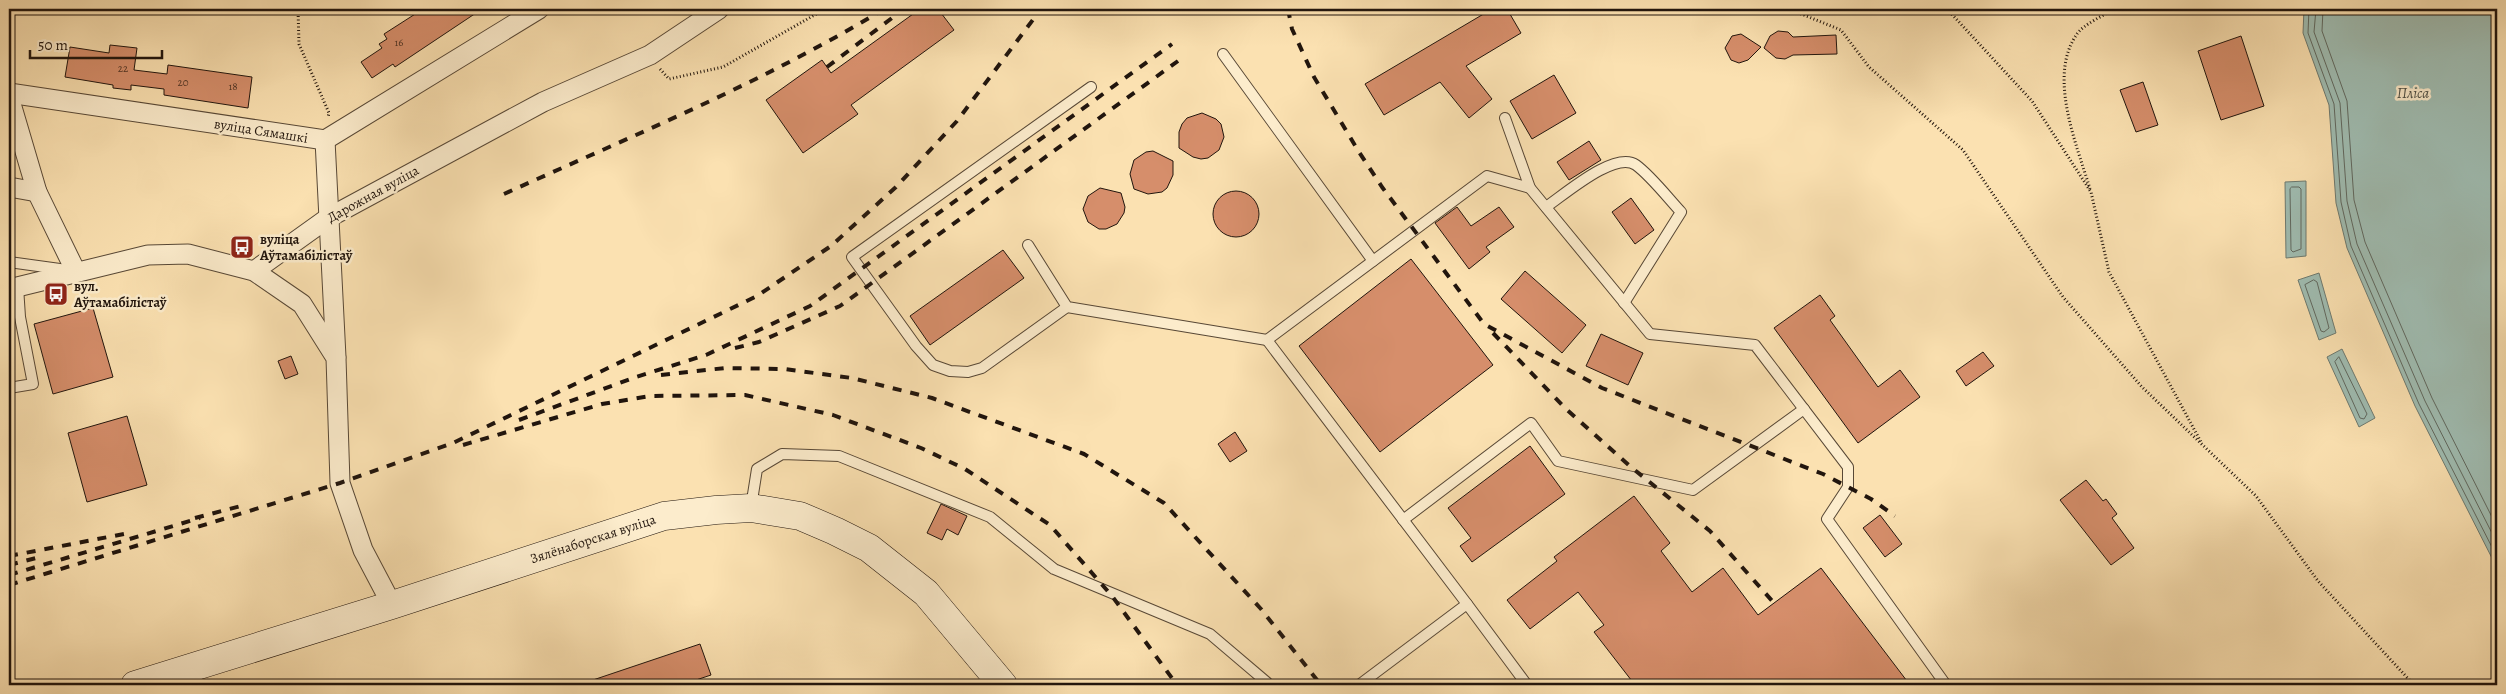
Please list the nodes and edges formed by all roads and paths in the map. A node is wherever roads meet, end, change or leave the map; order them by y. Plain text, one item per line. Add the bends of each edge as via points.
1 (298, 9) edge
2 (539, 9) edge
3 (719, 9) edge
4 (825, 9) edge
5 (1775, 9) edge
6 (1804, 9) edge
7 (1947, 9) edge
8 (2114, 9) edge
9 (1794, 11) junction
10 (1224, 54) dead end
11 (650, 55) junction
12 (1091, 86) dead end
13 (9, 93) edge
14 (9, 97) edge
15 (1505, 118) dead end
16 (325, 140) junction
17 (9, 188) edge
18 (1530, 188) junction
19 (38, 192) junction
20 (2091, 192) junction
21 (1546, 207) junction
22 (328, 218) junction
23 (1028, 245) dead end
24 (1373, 261) junction
25 (9, 262) edge
26 (254, 271) junction
27 (76, 272) junction
28 (13, 288) edge
29 (1624, 303) junction
30 (1067, 307) junction
31 (1267, 340) junction
32 (336, 358) junction
33 (9, 388) edge
34 (1804, 409) junction
35 (2202, 445) junction
36 (751, 508) junction
37 (1403, 520) junction
38 (1466, 604) junction
39 (392, 606) junction
40 (135, 685) edge
41 (1003, 685) edge
42 (1270, 685) edge
43 (1359, 685) edge
44 (1527, 685) edge
45 (1946, 685) edge
46 (2414, 685) edge

1 - 16 path via 299,44 329,113
2 - 16 street, вуліца Сямашкі
3 - 11 street, Дарожная вуліца
4 - 11 path via 724,66 668,79
5 - 9 path
6 - 9 path
7 - 20 path via 2032,101
8 - 20 path via 2078,33 2067,51 2062,84
9 - 35 path via 1841,30 1870,67 1963,150 2063,297 2142,387
10 - 24 lane
11 - 22 street, Дарожная вуліца via 543,102
12 - 30 lane via 852,258 916,346 933,365 950,371 968,372 982,368
13 - 16 street, вуліца Сямашкі
14 - 19 street
15 - 18 lane
16 - 22 street
17 - 19 street
18 - 21 lane
18 - 24 lane via 1487,176
19 - 27 street
20 - 35 path via 2109,272
21 - 29 lane
21 - 29 lane via 1611,164 1624,161 1635,164 1682,212
22 - 26 street, Дарожная вуліца
22 - 32 street
23 - 30 lane
24 - 31 lane
25 - 27 lane
26 - 27 street via 188,254 148,255
26 - 32 street via 302,304
27 - 28 street
28 - 33 lane via 33,384
29 - 34 lane via 1650,334 1755,345
30 - 31 lane
31 - 37 lane
32 - 39 street via 340,483 363,550
34 - 37 lane via 1693,490 1558,461 1531,423
34 - 45 lane via 1848,467 1848,487 1827,519
35 - 46 path via 2256,496 2318,581
36 - 39 main road, Зялёнаборская вуліца via 664,516
36 - 41 main road, Зялёнаборская вуліца via 800,516 869,548 926,594
36 - 42 lane via 757,469 782,454 839,456 990,517 1054,569 1210,634
37 - 38 lane
38 - 43 lane
38 - 44 lane
39 - 40 main road, Зялёнаборская вуліца

